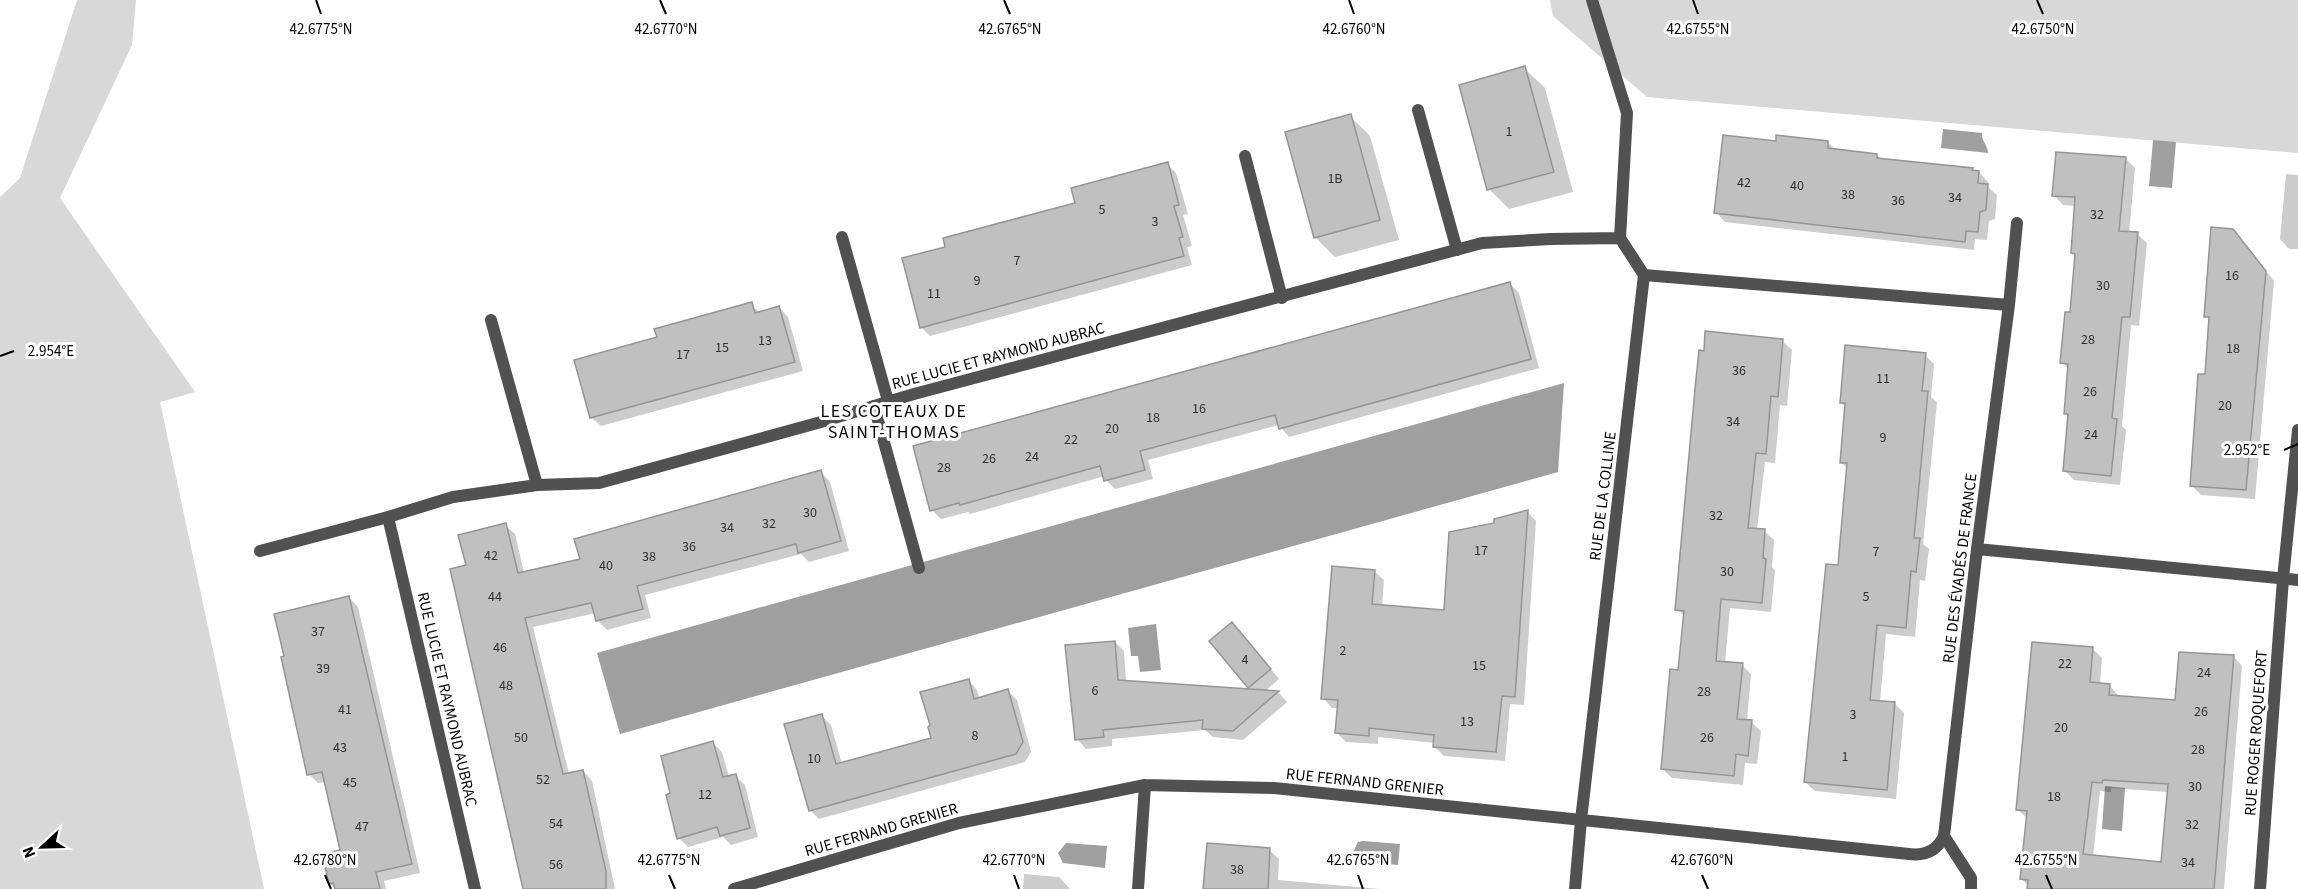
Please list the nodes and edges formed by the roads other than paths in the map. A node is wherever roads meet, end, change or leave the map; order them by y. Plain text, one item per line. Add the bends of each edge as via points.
1 (1592, 0) edge
2 (1419, 110) dead end
3 (1245, 156) dead end
4 (2017, 223) dead end
5 (842, 237) dead end
6 (1620, 238) junction
7 (1457, 250) junction
8 (1644, 275) junction
9 (1282, 298) junction
10 (2009, 305) junction
11 (491, 320) dead end
12 (888, 401) junction
13 (874, 406) junction
14 (2298, 430) edge
15 (537, 485) junction
16 (388, 517) junction
17 (1977, 549) junction
18 (260, 550) dead end
19 (919, 568) dead end
20 (2283, 579) junction
21 (2298, 580) edge
22 (1145, 785) junction
23 (1581, 820) junction
24 (1944, 836) junction
25 (475, 889) edge
26 (734, 889) edge
27 (1138, 889) edge
28 (1575, 889) edge
29 (1971, 889) edge
30 (2260, 889) edge

1 - 6 street via 1627,113
2 - 7 street
3 - 9 street
4 - 10 street, RUE DES ÉVADÉS DE FRANCE
5 - 12 street
6 - 7 street, RUE LUCIE ET RAYMOND AUBRAC via 1482,243
6 - 8 street
7 - 9 street, RUE LUCIE ET RAYMOND AUBRAC
8 - 10 street
8 - 23 street, RUE DE LA COLLINE
9 - 12 street, RUE LUCIE ET RAYMOND AUBRAC
10 - 17 street, RUE DES ÉVADÉS DE FRANCE
11 - 15 street
12 - 13 street, RUE LUCIE ET RAYMOND AUBRAC
13 - 15 street, RUE LUCIE ET RAYMOND AUBRAC via 599,483
13 - 19 street
14 - 20 street, RUE ROGER ROQUEFORT
15 - 16 street, RUE LUCIE ET RAYMOND AUBRAC via 453,497
16 - 18 street, RUE LUCIE ET RAYMOND AUBRAC
16 - 25 street, RUE LUCIE ET RAYMOND AUBRAC
17 - 20 street
17 - 24 street, RUE DES ÉVADÉS DE FRANCE
20 - 21 street
20 - 30 street, RUE ROGER ROQUEFORT
22 - 23 street, RUE FERNAND GRENIER via 1274,788
22 - 26 street, RUE FERNAND GRENIER via 959,823
22 - 27 street
23 - 24 street via 1920,855 1930,852
23 - 28 street, RUE DE LA COLLINE
24 - 29 street via 1971,878

